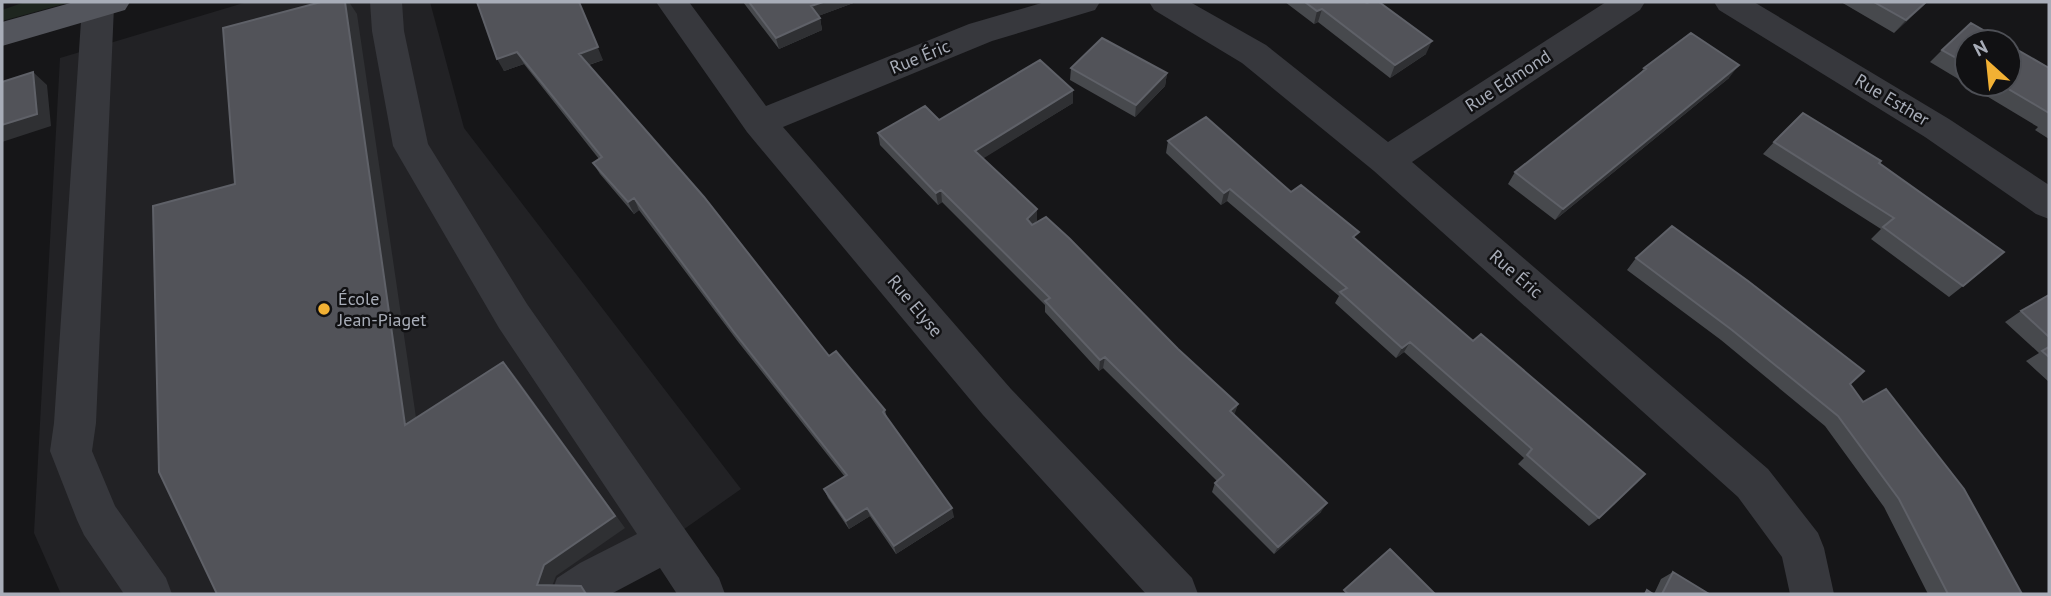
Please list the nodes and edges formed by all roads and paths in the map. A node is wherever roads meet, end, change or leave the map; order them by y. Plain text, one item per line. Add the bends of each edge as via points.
1 (386, 2) edge
2 (672, 2) edge
3 (1084, 2) edge
4 (1165, 2) edge
5 (1629, 2) edge
6 (1730, 2) edge
7 (106, 4) edge
8 (2, 34) edge
9 (759, 123) junction
10 (1387, 161) junction
11 (2049, 204) edge
12 (667, 541) junction
13 (150, 594) edge
14 (573, 594) edge
15 (703, 594) edge
16 (1176, 594) edge
17 (1812, 594) edge

1 - 12 street via 411,146 513,316
2 - 9 street, Rue Elyse
3 - 9 street, Rue Éric via 981,32
4 - 10 street, Rue Éric via 1254,54
5 - 10 street, Rue Edmond
6 - 11 street, Rue Esther via 1937,128
7 - 8 main road
7 - 13 street via 71,451 99,520
9 - 16 street, Rue Elyse via 997,402
10 - 17 street, Rue Éric via 1754,483 1802,548
12 - 14 street
12 - 15 street

